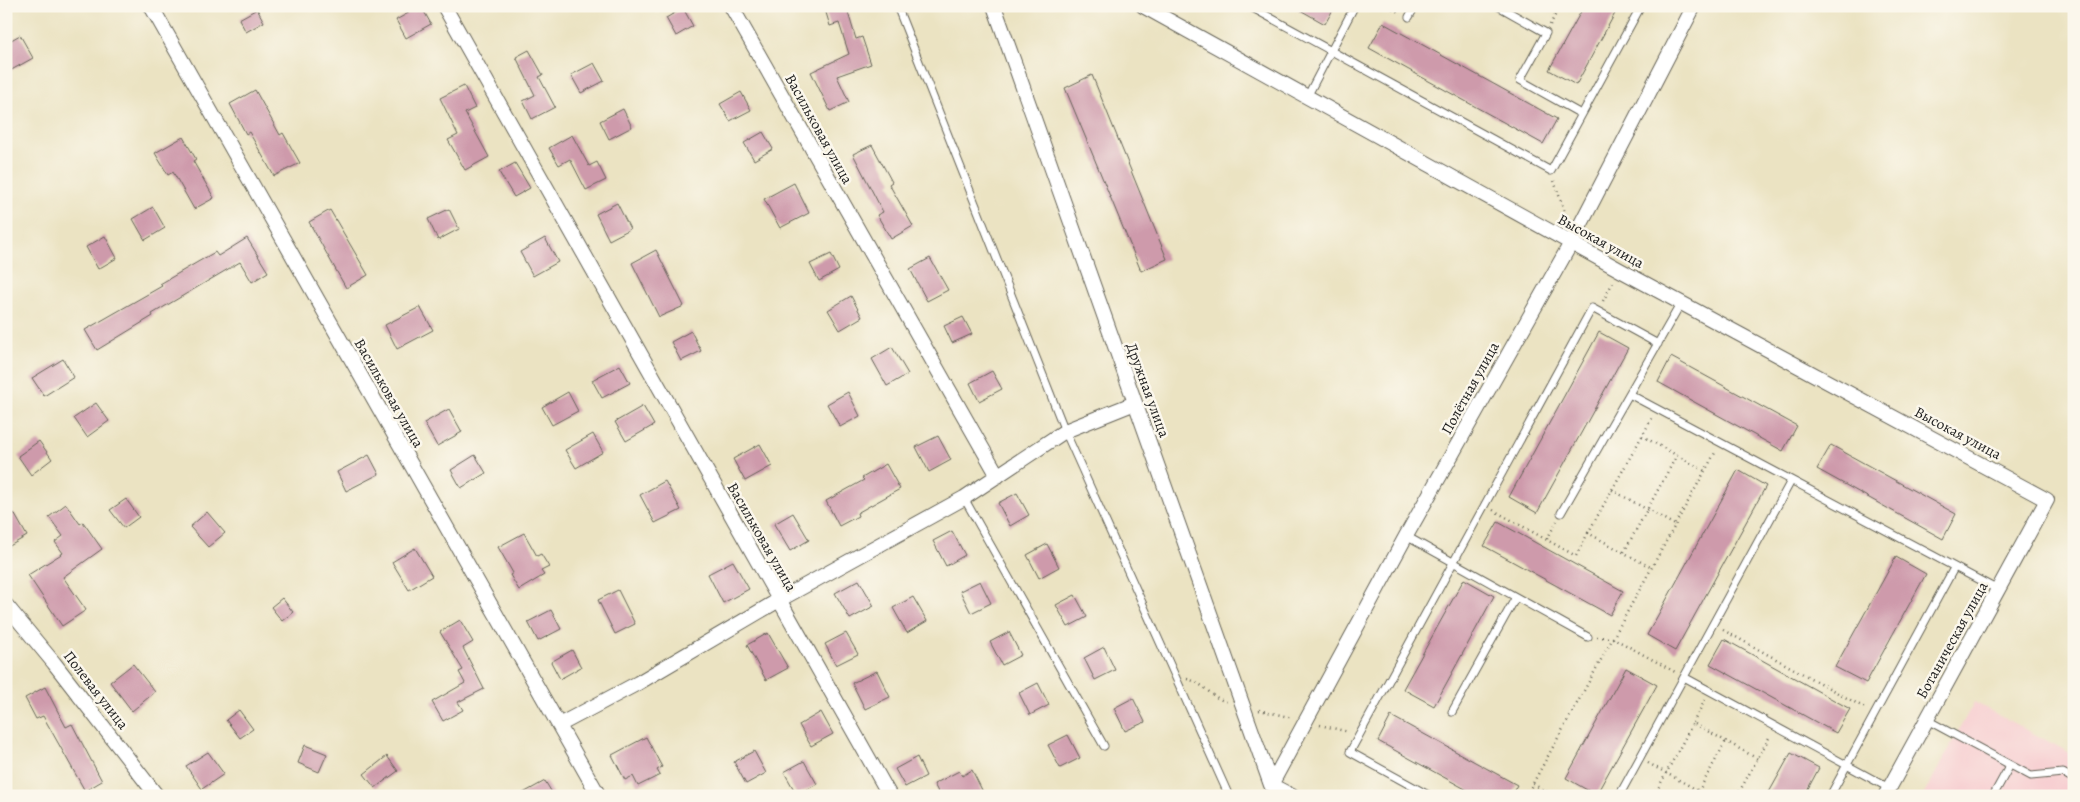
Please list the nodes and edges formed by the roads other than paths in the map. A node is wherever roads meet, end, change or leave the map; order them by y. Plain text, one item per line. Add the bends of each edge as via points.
1 (151, 6) edge
2 (444, 6) edge
3 (731, 6) edge
4 (897, 6) edge
5 (994, 6) edge
6 (1142, 6) edge
7 (1249, 6) edge
8 (1353, 6) edge
9 (1415, 6) edge
10 (1498, 6) edge
11 (1641, 6) edge
12 (1694, 6) edge
13 (1408, 17) dead end
14 (1332, 52) junction
15 (1307, 97) junction
16 (1581, 114) junction
17 (1571, 243) junction
18 (1681, 303) junction
19 (1658, 344) junction
20 (1629, 394) junction
21 (1135, 403) junction
22 (1065, 430) junction
23 (998, 476) junction
24 (1791, 481) junction
25 (964, 498) junction
26 (2047, 500) joint
27 (1561, 513) road end
28 (1406, 536) junction
29 (1453, 562) junction
30 (1954, 568) junction
31 (1998, 590) junction
32 (1516, 597) junction
33 (780, 600) junction
34 (6, 605) edge
35 (1588, 637) road end
36 (1684, 677) junction
37 (1452, 712) dead end
38 (1927, 720) junction
39 (560, 725) junction
40 (1104, 746) dead end
41 (1846, 765) junction
42 (2010, 765) junction
43 (2074, 779) edge
44 (1271, 785) junction
45 (1887, 792) edge
46 (158, 796) edge
47 (599, 796) edge
48 (890, 796) edge
49 (1228, 796) edge
50 (1292, 796) edge
51 (1430, 796) edge
52 (1619, 796) edge
53 (1830, 796) edge
54 (1993, 796) edge

1 - 39 street, Васильковая улица
2 - 33 street, Васильковая улица
3 - 23 street, Васильковая улица
4 - 22 lane
5 - 21 street, Дружная улица
6 - 15 street, Высокая улица
7 - 14 lane
8 - 14 lane
9 - 13 lane
10 - 16 lane via 1546,33 1520,80
11 - 16 lane
12 - 17 street, Полётная улица
14 - 15 lane
14 - 16 lane via 1551,172
15 - 17 street, Высокая улица
17 - 18 street, Высокая улица
17 - 28 street, Полётная улица
18 - 19 lane
18 - 26 street, Высокая улица
19 - 20 lane
19 - 29 lane via 1592,308
20 - 24 lane
20 - 27 lane
21 - 22 street
21 - 44 street, Дружная улица
22 - 23 street
22 - 49 lane
23 - 25 street
24 - 30 lane
24 - 36 lane
25 - 33 street
25 - 40 lane
26 - 31 street, Ботаническая улица
28 - 29 lane
28 - 44 street, Полётная улица
29 - 32 lane
29 - 51 lane via 1350,752
30 - 31 lane
30 - 41 lane
31 - 38 street, Ботаническая улица
32 - 35 lane
32 - 37 lane
33 - 39 street
33 - 48 street, Васильковая улица
34 - 46 street, Полевая улица
36 - 41 lane
36 - 52 lane
38 - 42 lane
38 - 45 street, Ботаническая улица
39 - 47 street, Васильковая улица
41 - 45 lane
41 - 53 lane
42 - 43 lane via 2031,776 2063,773
42 - 54 lane
44 - 50 street

